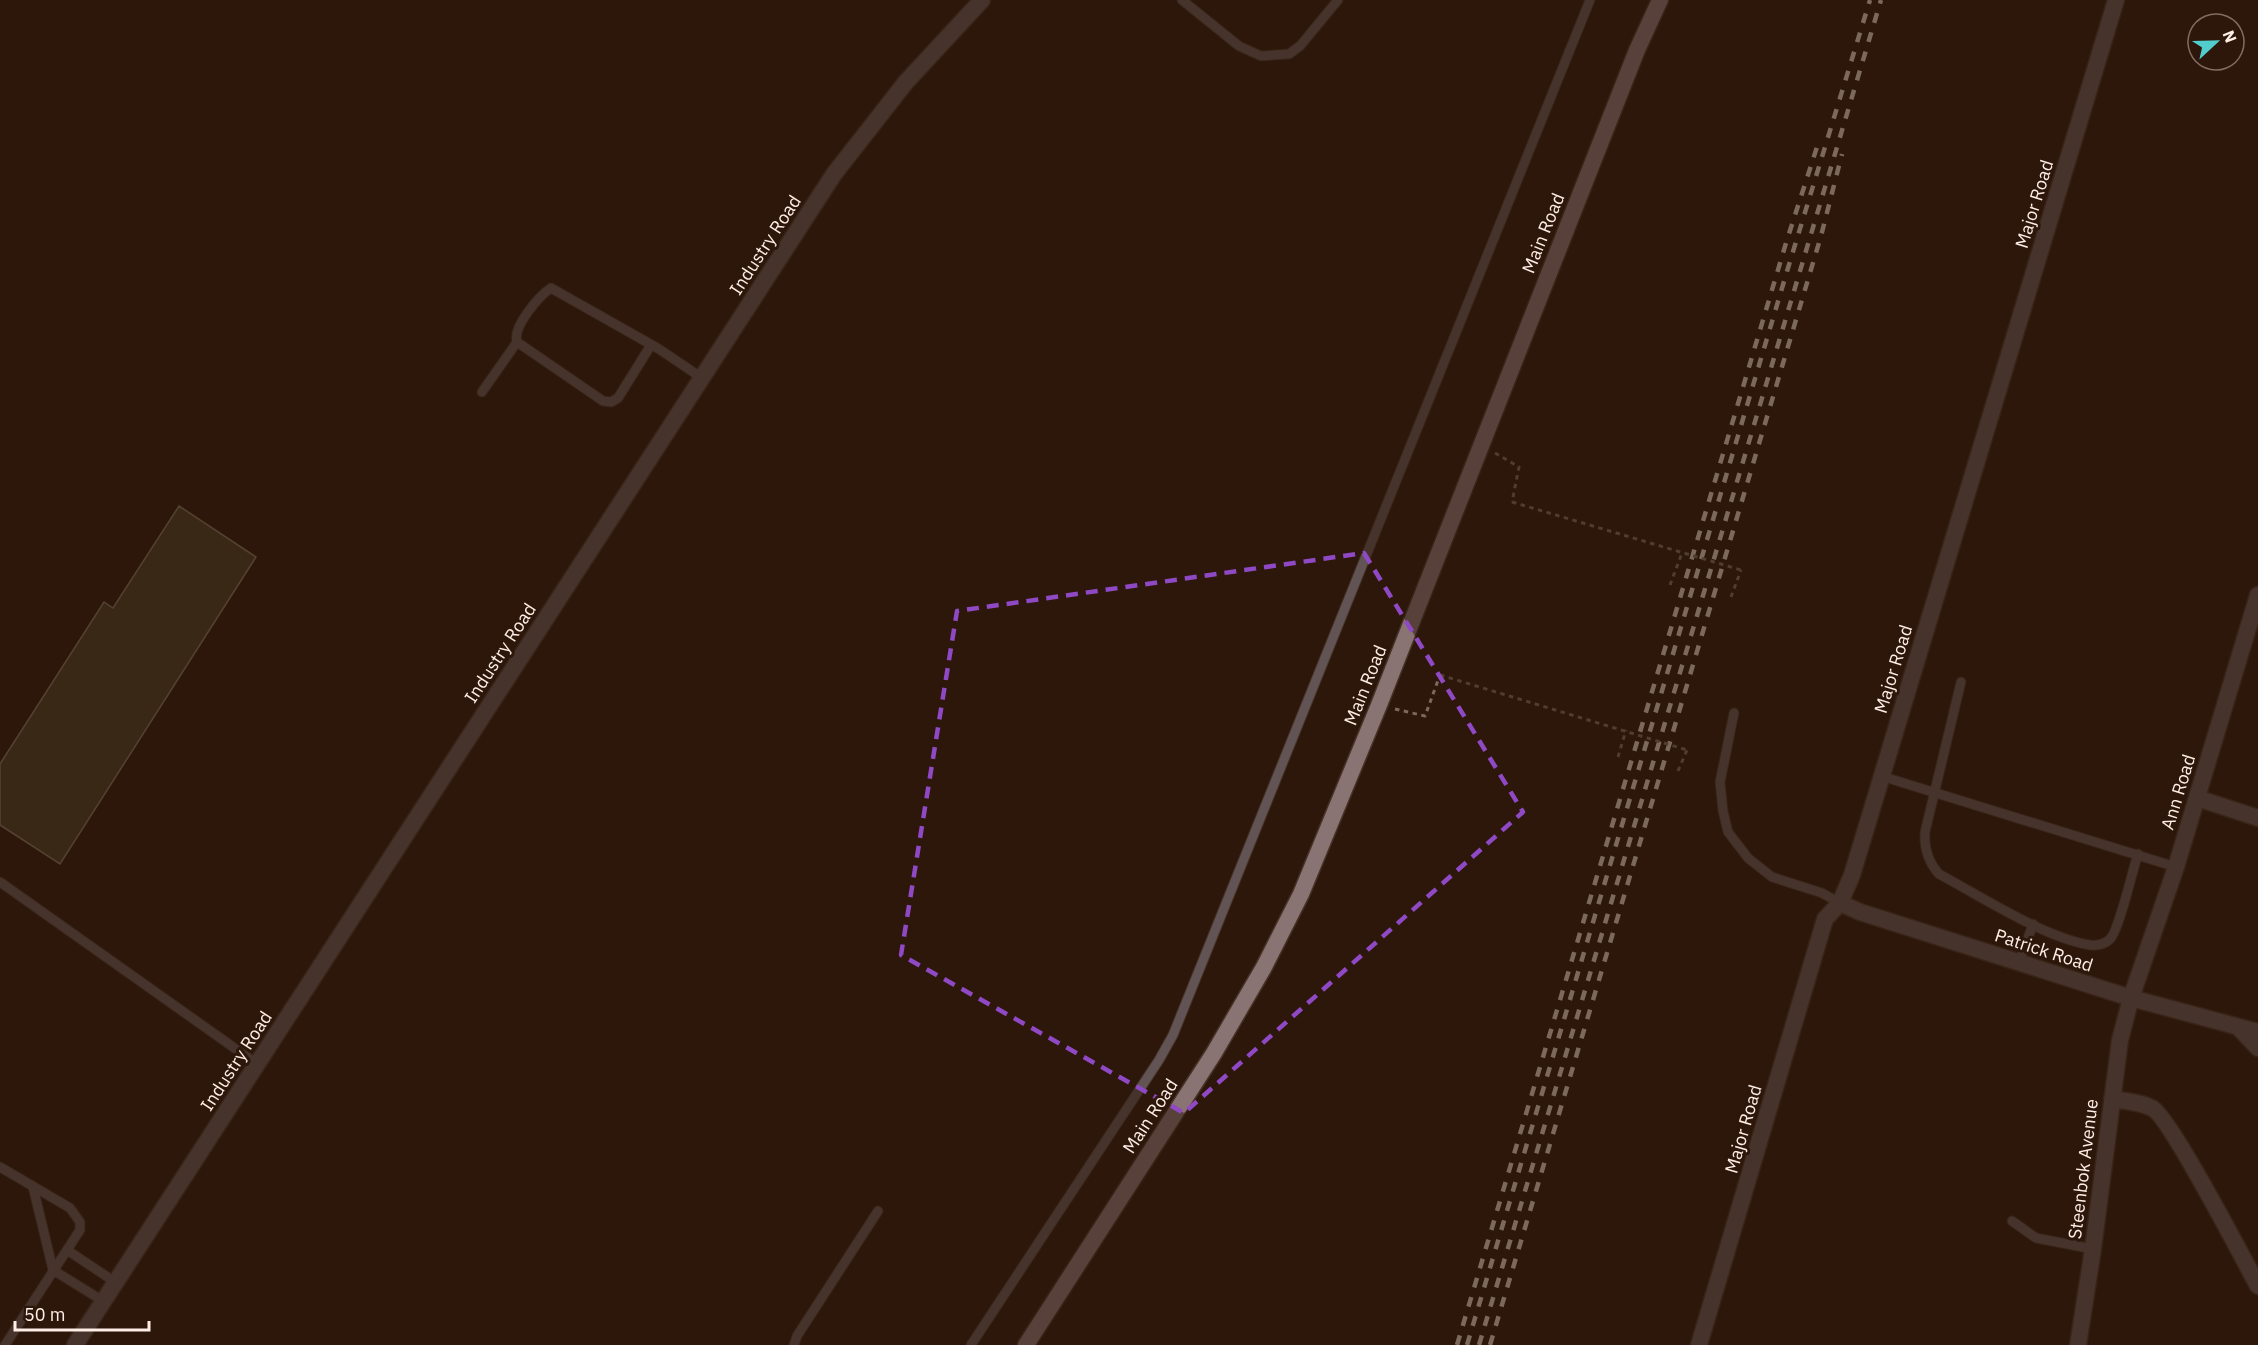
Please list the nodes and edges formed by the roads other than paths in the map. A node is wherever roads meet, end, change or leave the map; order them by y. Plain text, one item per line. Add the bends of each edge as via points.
1 (982, 0) edge
2 (1182, 0) edge
3 (1338, 0) edge
4 (1590, 0) edge
5 (1660, 0) edge
6 (2116, 0) edge
7 (517, 342) junction
8 (651, 345) junction
9 (702, 378) junction
10 (482, 392) dead end
11 (2258, 595) edge
12 (1961, 682) dead end
13 (1734, 713) dead end
14 (1881, 776) junction
15 (1934, 792) junction
16 (2197, 798) junction
17 (2258, 818) edge
18 (2138, 854) junction
19 (2176, 867) junction
20 (0, 882) edge
21 (1840, 903) junction
22 (2033, 924) junction
23 (2019, 963) junction
24 (2131, 998) junction
25 (2239, 1027) junction
26 (2258, 1032) edge
27 (2258, 1048) edge
28 (257, 1064) junction
29 (2112, 1099) junction
30 (0, 1167) edge
31 (33, 1187) junction
32 (878, 1211) dead end
33 (2012, 1221) dead end
34 (2093, 1249) junction
35 (67, 1250) junction
36 (53, 1270) junction
37 (116, 1282) junction
38 (2258, 1286) edge
39 (103, 1301) junction
40 (5, 1345) edge
41 (75, 1345) edge
42 (794, 1345) edge
43 (971, 1345) edge
44 (1026, 1345) edge
45 (1699, 1345) edge
46 (2078, 1345) edge

1 - 9 street, Industry Road via 906,82 834,174
2 - 3 lane via 1239,46 1261,56 1289,54 1300,46
4 - 43 lane via 1173,1035
5 - 44 main road, Main Road via 1301,894 1264,968 1214,1053
6 - 14 street, Major Road
7 - 8 lane via 517,328 551,288
7 - 8 lane via 603,401 611,402 618,398
7 - 10 lane
8 - 9 lane
9 - 28 street, Industry Road
11 - 16 street, Ann Road
12 - 15 lane
13 - 21 lane via 1720,782 1728,832 1748,858 1772,877
14 - 15 lane
14 - 21 street, Major Road
15 - 18 lane
15 - 22 lane via 1924,842 1933,868
16 - 17 street
16 - 19 street, Ann Road
18 - 19 lane
18 - 22 lane via 2116,925 2102,944 2091,945
19 - 24 street, Ann Road
20 - 28 lane
21 - 23 street, Patrick Road
21 - 45 street, Major Road via 1825,919
22 - 23 lane
23 - 24 street, Patrick Road
24 - 25 street, Patrick Road
24 - 29 street, Steenbok Avenue via 2116,1057
25 - 26 street, Patrick Road
25 - 27 street
28 - 37 street, Industry Road
29 - 34 street, Steenbok Avenue
29 - 38 street via 2157,1112
30 - 31 lane
31 - 35 lane via 70,1208 80,1222 80,1230
31 - 36 lane
32 - 42 lane
33 - 34 lane via 2036,1238
34 - 46 street, Steenbok Avenue
35 - 36 lane
35 - 37 lane
36 - 39 lane
36 - 40 lane
37 - 39 street, Industry Road
39 - 41 street, Industry Road

